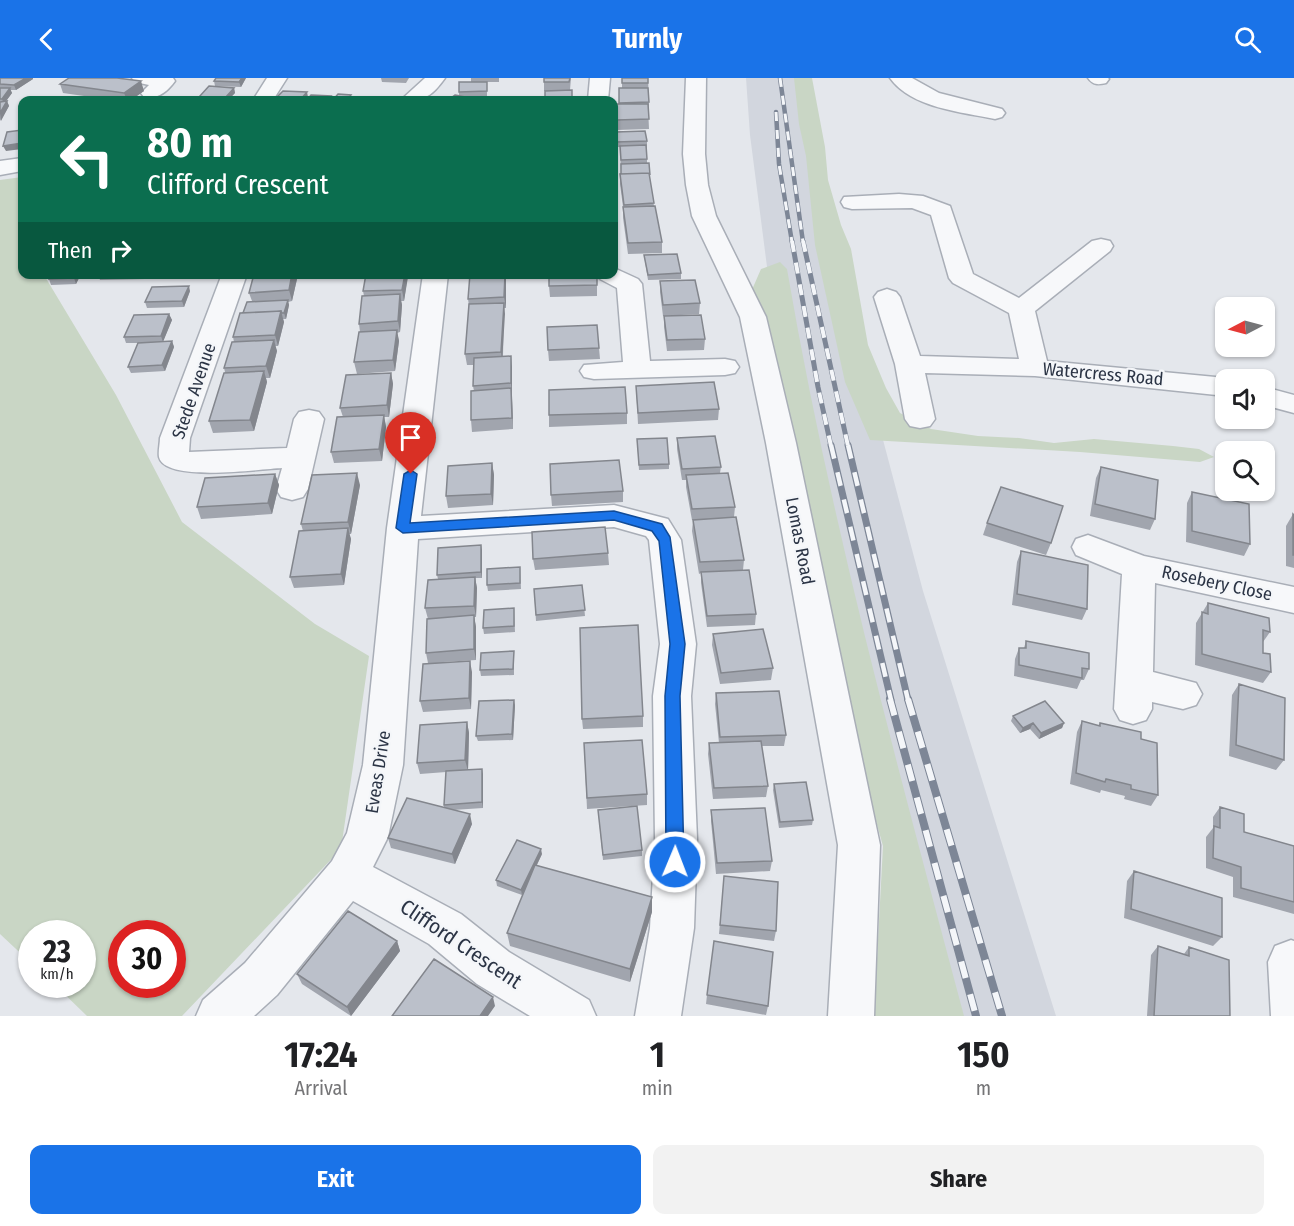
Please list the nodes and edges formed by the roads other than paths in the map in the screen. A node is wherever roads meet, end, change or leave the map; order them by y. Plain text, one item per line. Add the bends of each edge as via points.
1 (277, 78) edge
2 (435, 78) edge
3 (600, 78) edge
4 (696, 78) edge
5 (900, 78) edge
6 (266, 96) edge
7 (412, 96) edge
8 (598, 96) edge
9 (995, 113) dead end
10 (18, 166) edge
11 (0, 168) edge
12 (852, 202) dead end
13 (1101, 246) dead end
14 (618, 278) edge
15 (233, 279) edge
16 (435, 279) edge
17 (887, 297) dead end
18 (1021, 309) junction
19 (909, 364) junction
20 (725, 367) dead end
21 (1035, 368) junction
22 (637, 369) junction
23 (594, 371) dead end
24 (1215, 385) edge
25 (1275, 399) edge
26 (1294, 404) edge
27 (309, 419) dead end
28 (920, 419) dead end
29 (300, 457) junction
30 (292, 489) dead end
31 (403, 528) junction
32 (1088, 547) dead end
33 (1139, 567) junction
34 (1294, 600) edge
35 (1183, 694) dead end
36 (346, 875) junction
37 (1291, 962) dead end
38 (219, 1016) edge
39 (573, 1016) edge
40 (658, 1016) edge
41 (851, 1016) edge
42 (1294, 1016) edge

1 - 6 street
2 - 7 street
3 - 8 street
4 - 41 street, Lomas Road via 697,185 704,216 753,317 782,443 859,845
5 - 9 street via 923,94
10 - 11 street
12 - 18 street via 936,206 942,212 962,278
13 - 18 street
14 - 22 street via 629,284
15 - 29 street, Stede Avenue via 175,438 174,457 188,463
16 - 31 street, Eveas Drive
17 - 19 street
18 - 21 street, Watercress Road
19 - 21 street
19 - 28 street
20 - 22 street
21 - 24 street, Watercress Road
22 - 23 street
25 - 26 street
27 - 29 street
29 - 30 street
31 - 36 street, Eveas Drive via 383,765 367,837
31 - 40 street via 614,516 657,527 666,540 678,644 672,696 676,839 672,928
32 - 33 street, Rosebery Close
33 - 34 street, Rosebery Close
33 - 35 street, Rosebery Close via 1134,696
36 - 38 street, Eveas Drive via 261,979
36 - 39 street, Clifford Crescent via 445,929 493,968
37 - 42 street

